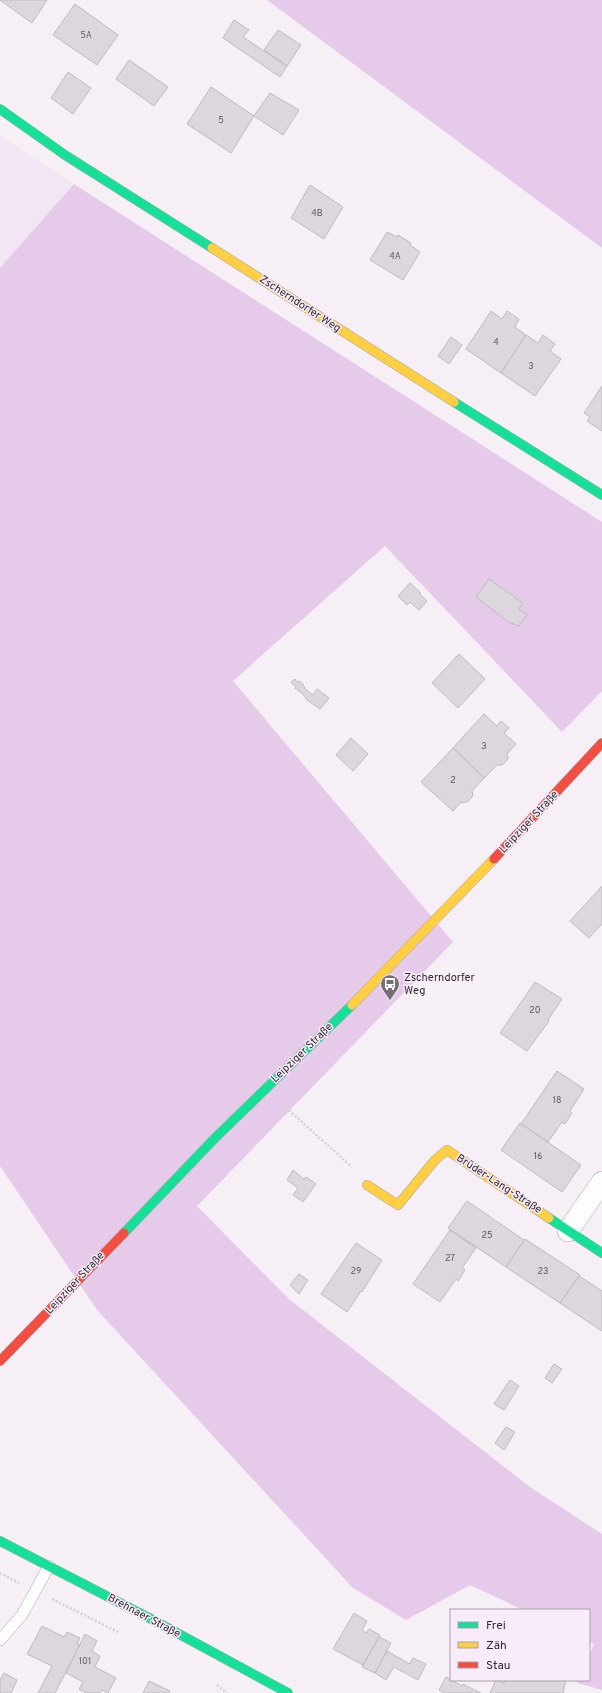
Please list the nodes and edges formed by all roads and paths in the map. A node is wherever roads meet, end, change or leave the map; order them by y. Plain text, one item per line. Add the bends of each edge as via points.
1 (0, 109) edge
2 (602, 495) edge
3 (602, 743) edge
4 (289, 1111) dead end
5 (332, 1149) dead end
6 (602, 1182) edge
7 (367, 1185) dead end
8 (568, 1231) junction
9 (602, 1253) edge
10 (0, 1361) edge
11 (0, 1541) edge
12 (49, 1566) junction
13 (0, 1573) edge
14 (36, 1591) junction
15 (123, 1634) dead end
16 (0, 1640) edge
17 (212, 1680) dead end
18 (228, 1693) edge
19 (288, 1693) edge

1 - 2 main road, Zscherndorfer Weg via 27,130 337,329
3 - 10 main road, Leipziger Straße via 524,828 372,985 215,1138
4 - 5 path
6 - 8 street
7 - 8 main road, Brüder-Lang-Straße via 398,1205 435,1160 447,1150
8 - 9 main road, Brüder-Lang-Straße
11 - 12 main road, Brehnaer Straße
12 - 14 lane
12 - 19 main road, Brehnaer Straße
13 - 14 path
14 - 15 path
14 - 16 lane via 22,1615
17 - 18 path

